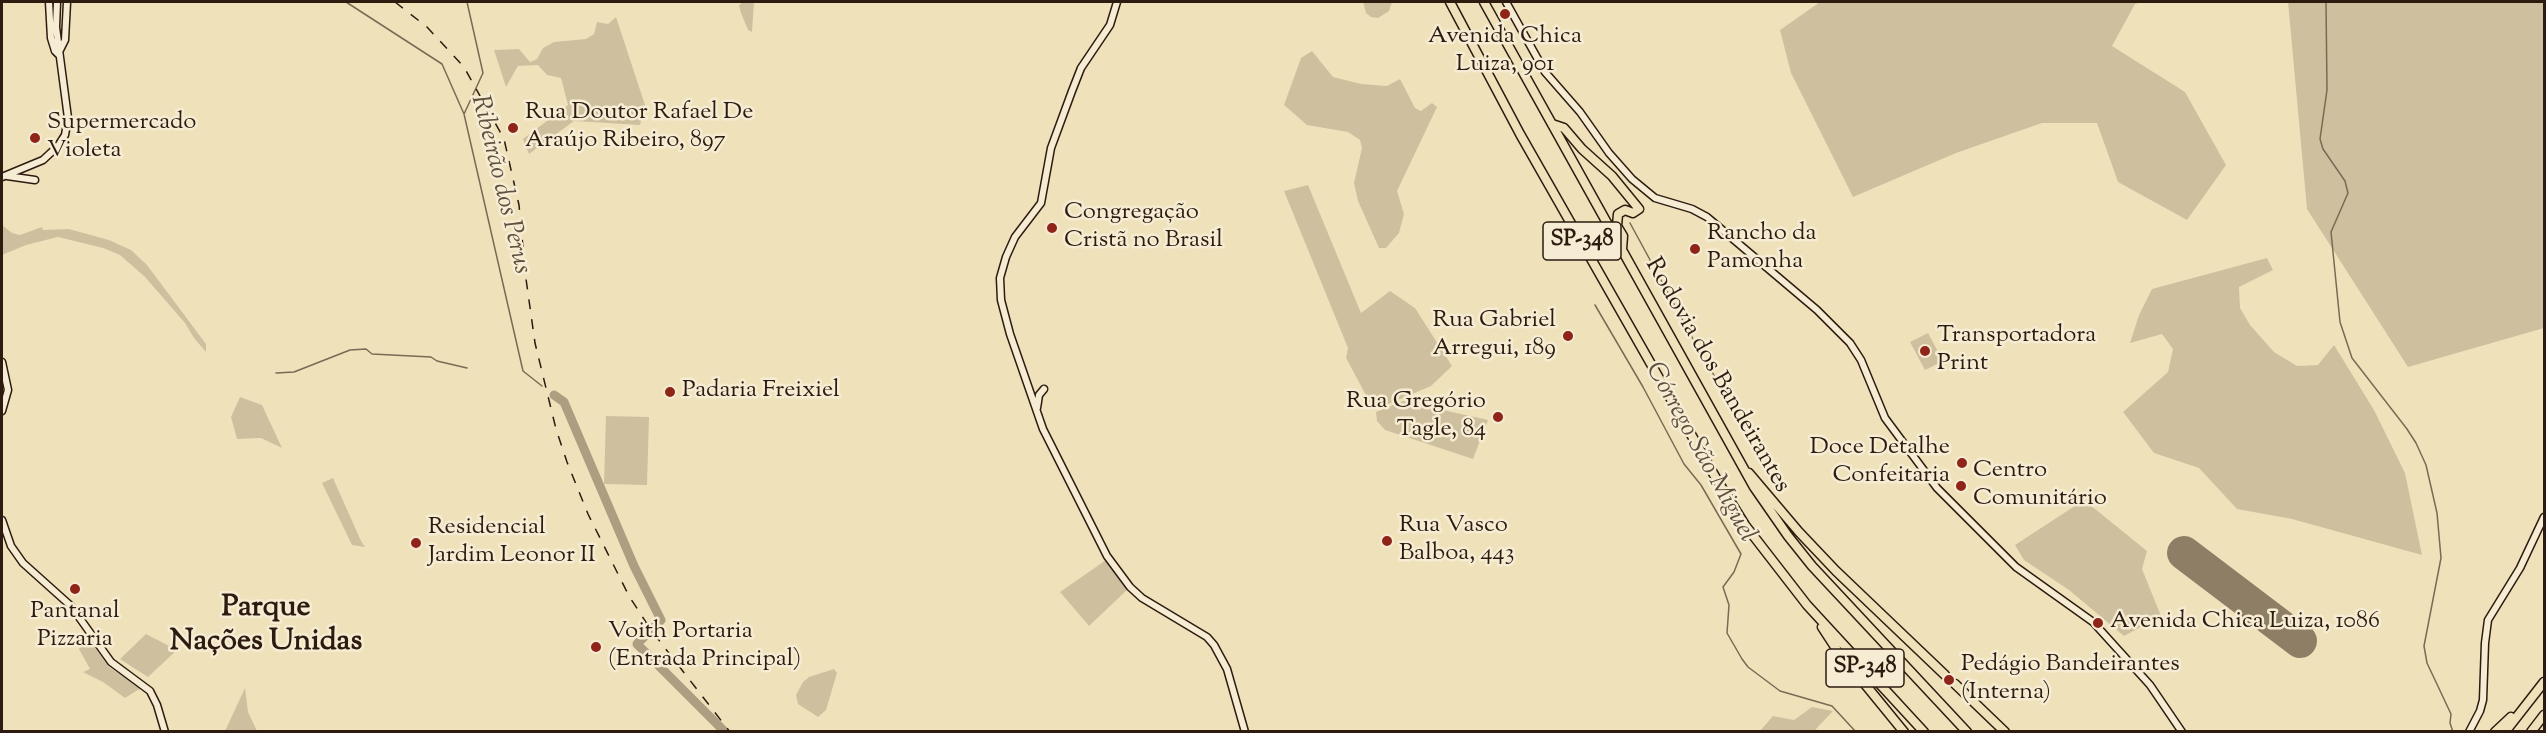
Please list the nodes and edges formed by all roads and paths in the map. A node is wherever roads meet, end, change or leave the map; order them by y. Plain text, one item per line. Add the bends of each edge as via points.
1 (48, 2) edge
2 (57, 2) edge
3 (67, 2) edge
4 (1117, 2) edge
5 (1450, 2) edge
6 (1484, 2) edge
7 (1506, 2) edge
8 (59, 53) junction
9 (1552, 124) junction
10 (4, 177) edge
11 (35, 180) dead end
12 (1622, 249) junction
13 (2, 362) edge
14 (1044, 389) dead end
15 (2, 411) edge
16 (1037, 414) junction
17 (1743, 466) junction
18 (2544, 517) edge
19 (2, 520) edge
20 (1807, 604) junction
21 (1945, 675) dead end
22 (2544, 682) edge
23 (1955, 684) dead end
24 (2529, 700) junction
25 (2544, 715) edge
26 (2471, 731) edge
27 (165, 732) edge
28 (1245, 732) edge
29 (1904, 732) edge
30 (1924, 732) edge
31 (1967, 732) edge
32 (2005, 732) edge
33 (2182, 732) edge
34 (2495, 732) edge
35 (2505, 732) edge
36 (2531, 732) edge

1 - 8 main road via 51,38
2 - 8 main road
3 - 8 main road via 65,40
4 - 16 main road via 1110,25 1081,68 1071,93 1051,148 1041,203 1015,237 1000,278 1004,317
5 - 20 highway, Rodovia dos Bandeirantes / SP-348 via 1520,134 1717,480 1745,525
6 - 9 highway, Rodovia dos Bandeirantes / SP-348
7 - 33 main road via 1545,72 1632,179 1655,198 1692,209 1707,218 1850,343 1885,418 1937,488 2016,567 2093,622 2150,685
8 - 10 main road via 68,118 62,141 36,165
9 - 12 highway, Rodovia dos Bandeirantes / SP-348
9 - 12 highway via 1564,128 1639,209 1618,214
10 - 11 main road
12 - 17 highway, Rodovia dos Bandeirantes / SP-348
13 - 15 main road via 8,390
14 - 16 main road via 1039,395
16 - 28 main road via 1087,519 1116,569 1149,603 1200,632 1214,645 1227,669
17 - 21 highway via 1836,571
17 - 31 highway, Rodovia dos Bandeirantes / SP-348 via 1812,566
18 - 26 main road via 2520,568 2488,620 2483,700
19 - 27 main road via 11,546 23,562 71,606 111,662 150,691
20 - 29 highway via 1837,650
20 - 30 highway, Rodovia dos Bandeirantes / SP-348
22 - 24 highway
23 - 32 highway
24 - 34 highway
24 - 35 highway
25 - 36 highway

